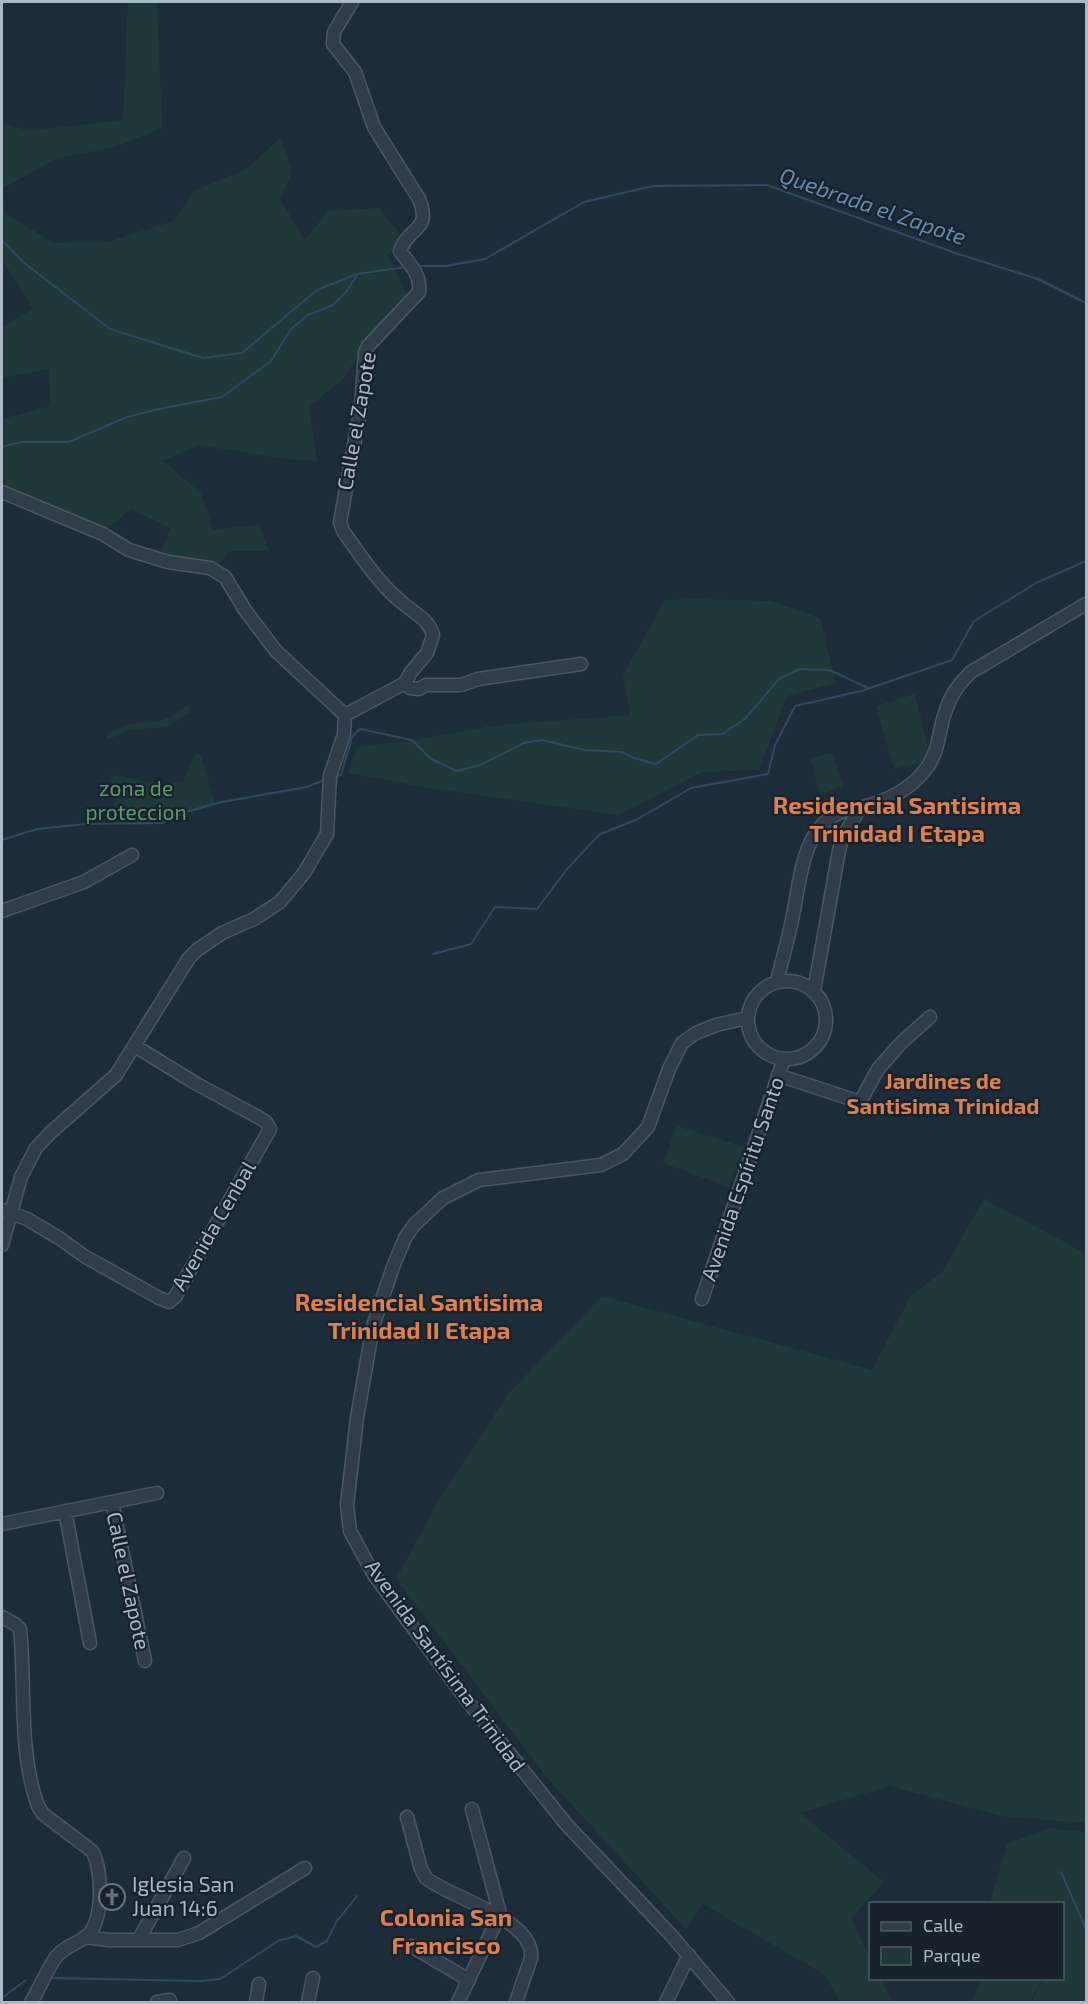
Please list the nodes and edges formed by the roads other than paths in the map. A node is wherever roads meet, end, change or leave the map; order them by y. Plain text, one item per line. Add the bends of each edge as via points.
1 (352, 2) edge
2 (2, 492) edge
3 (1086, 604) edge
4 (581, 664) dead end
5 (405, 683) junction
6 (345, 715) junction
7 (856, 810) junction
8 (132, 855) dead end
9 (2, 911) edge
10 (777, 982) junction
11 (814, 991) junction
12 (930, 1017) dead end
13 (747, 1018) junction
14 (135, 1046) junction
15 (784, 1059) junction
16 (778, 1075) junction
17 (6, 1211) edge
18 (2, 1245) edge
19 (702, 1299) dead end
20 (157, 1493) dead end
21 (112, 1502) junction
22 (65, 1510) junction
23 (2, 1524) edge
24 (2, 1617) edge
25 (90, 1643) dead end
26 (145, 1661) dead end
27 (472, 1809) dead end
28 (407, 1817) dead end
29 (184, 1858) dead end
30 (305, 1868) dead end
31 (499, 1917) junction
32 (85, 1937) junction
33 (139, 1939) junction
34 (411, 1946) dead end
35 (689, 1955) junction
36 (313, 1978) dead end
37 (468, 1980) junction
38 (259, 1984) dead end
39 (170, 2000) dead end
40 (31, 2002) edge
41 (157, 2002) edge
42 (256, 2002) edge
43 (308, 2002) edge
44 (458, 2002) edge
45 (516, 2002) edge
46 (666, 2002) edge
47 (728, 2002) edge

1 - 5 street, Calle el Zapote via 334,32 333,44 355,72 374,127 424,212 423,220 404,239 400,251 420,278 419,292 365,352 358,430 339,518 343,531 379,581 427,621 433,631 427,653
2 - 6 street via 103,534 129,549 168,562 210,568 225,577 276,651
3 - 7 street via 971,672 956,687 945,711 937,749 924,772 894,796
4 - 5 street via 478,679 462,685 426,685 419,689
5 - 6 street, Calle el Zapote
6 - 14 street via 344,734 330,776 327,834 304,873 280,902 222,933 189,958
7 - 10 street via 846,810 824,822 807,850
7 - 11 street via 839,851
8 - 9 street via 84,882
10 - 11 street via 796,982
10 - 13 street via 752,1000
11 - 15 street via 827,1015 824,1035 806,1055
12 - 16 street via 878,1069 860,1102
13 - 15 street via 758,1046
13 - 35 street, Avenida Santísima Trinidad via 716,1025 682,1043 648,1127 623,1154 601,1165 479,1180 443,1198 414,1225 393,1267 373,1326 346,1505 350,1532 374,1575 466,1699 566,1824
14 - 17 street via 116,1075 36,1148
14 - 17 street, Avenida Cenbal via 258,1117 270,1130 175,1297 169,1302 159,1298 27,1219
15 - 16 street, Avenida Espíritu Santo
16 - 19 street, Avenida Espíritu Santo
17 - 18 street
20 - 21 street, Calle el Zapote
21 - 22 street, Calle el Zapote
21 - 26 street, Calle el Zapote
22 - 23 street, Calle el Zapote
22 - 25 street
24 - 32 street via 20,1629 25,1747 38,1806 95,1856 101,1891 94,1926
27 - 31 street
28 - 31 street via 426,1878
29 - 33 street
30 - 33 street via 199,1933 178,1940
31 - 37 street
31 - 45 street via 518,1929 532,1951
32 - 33 street
32 - 40 street via 56,1957
34 - 37 street
35 - 46 street
35 - 47 street, Avenida Santísima Trinidad
36 - 43 street
37 - 44 street
38 - 42 street
39 - 41 street

